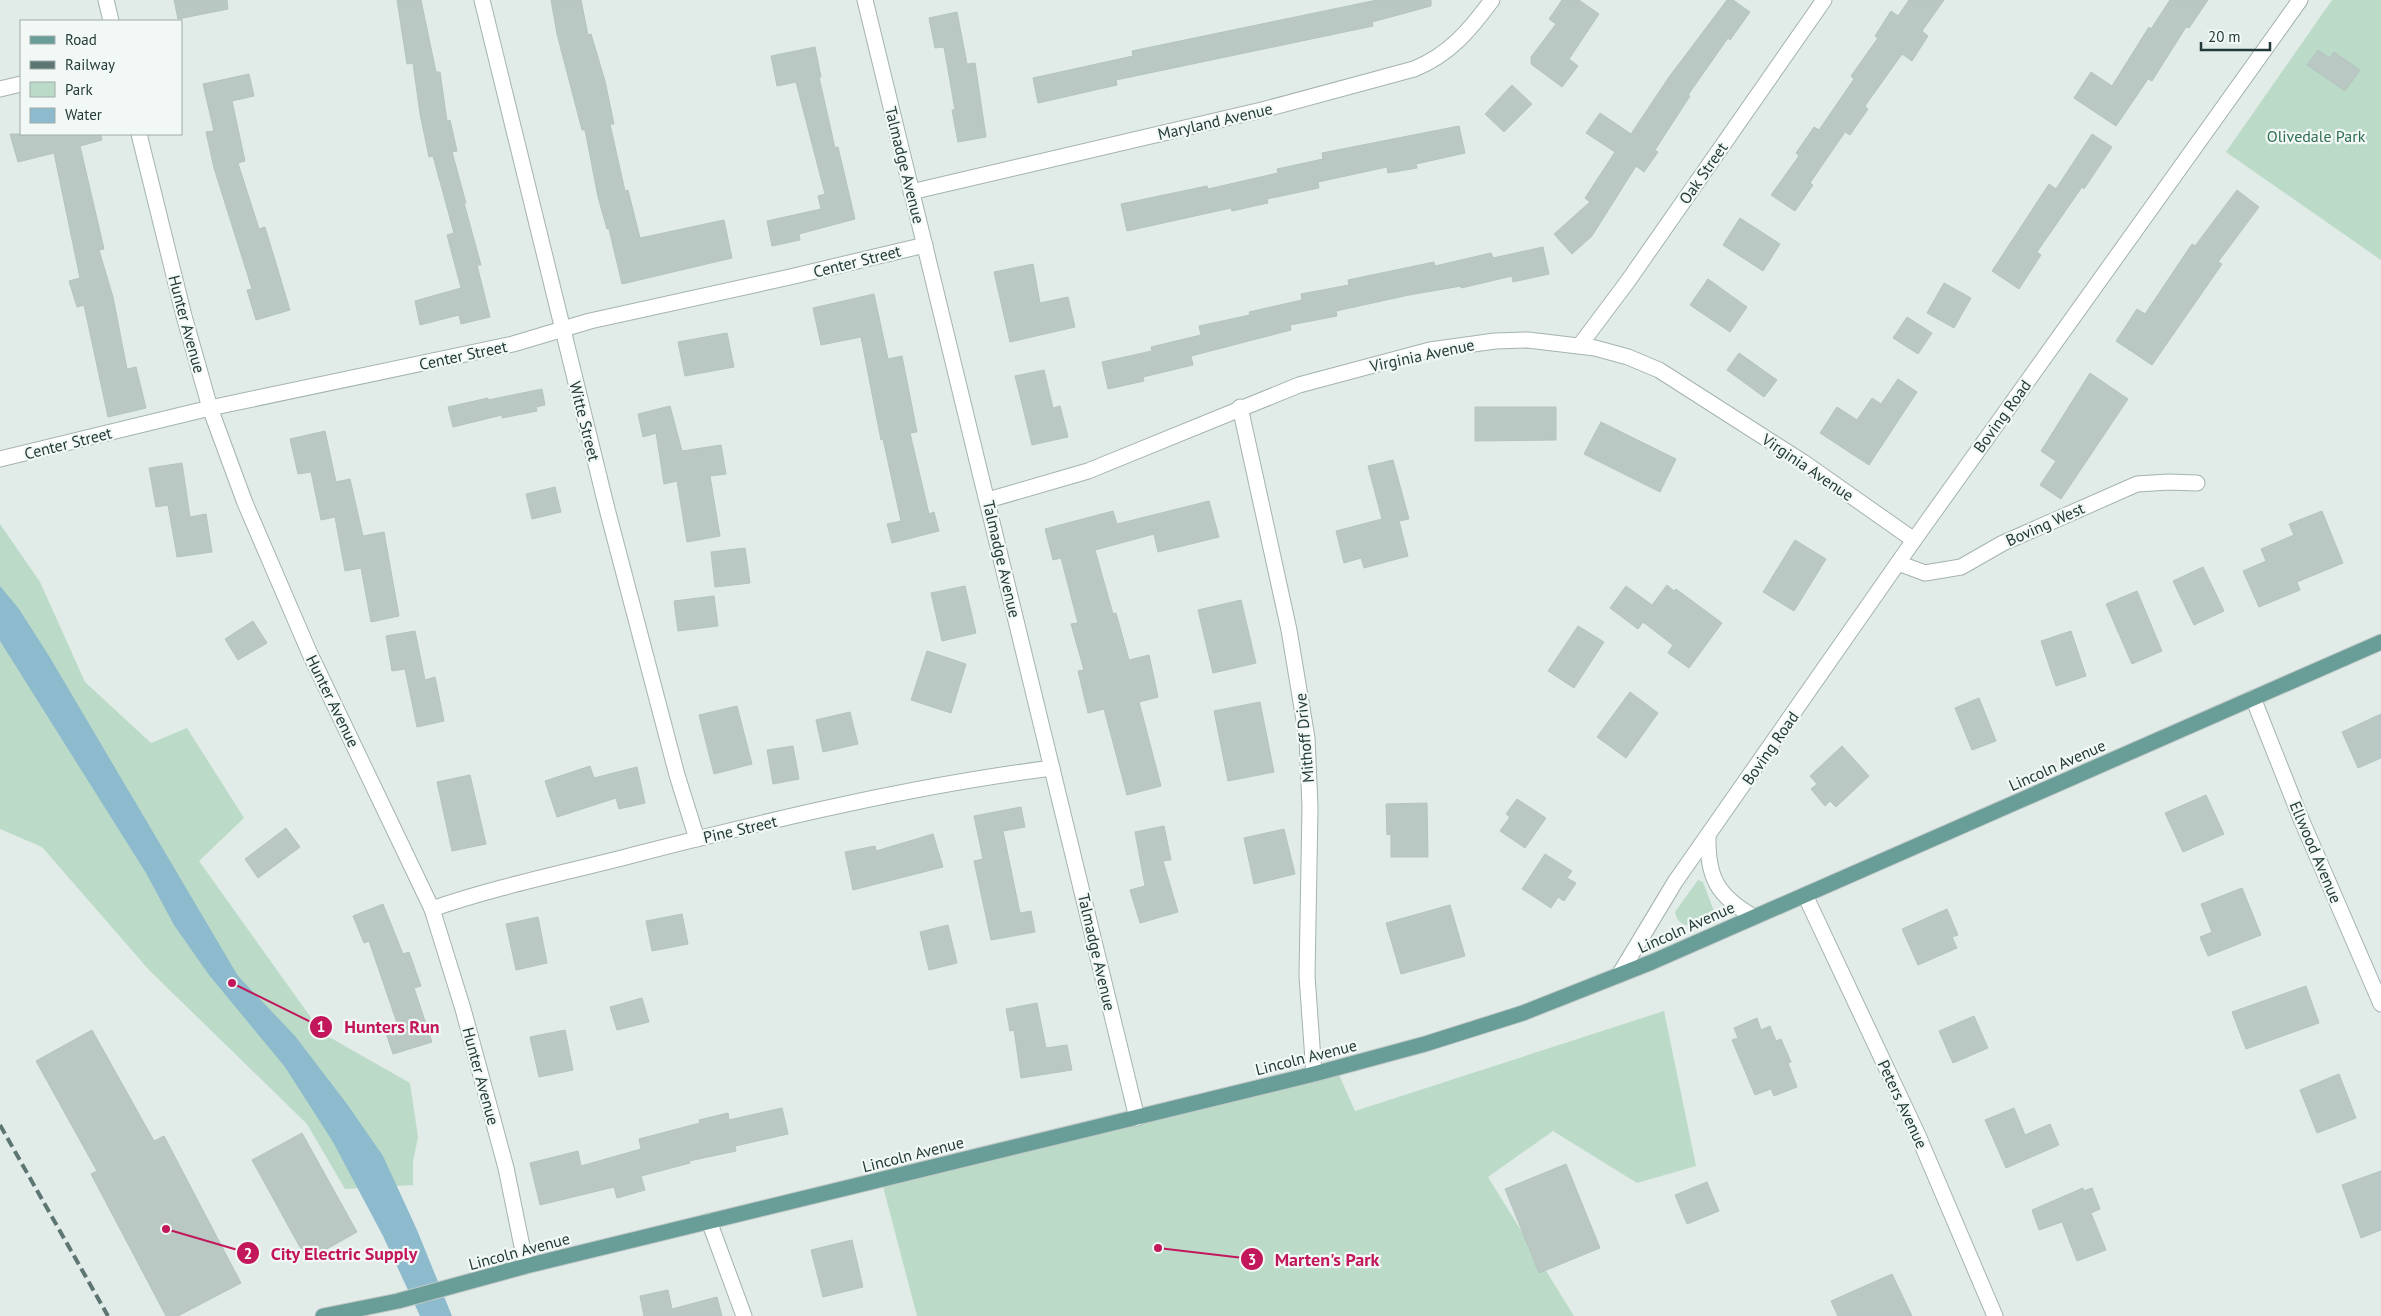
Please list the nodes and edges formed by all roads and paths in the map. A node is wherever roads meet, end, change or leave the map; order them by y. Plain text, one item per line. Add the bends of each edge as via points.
1 (106, 0) edge
2 (482, 0) edge
3 (865, 0) edge
4 (1492, 0) edge
5 (1824, 0) edge
6 (2300, 0) edge
7 (111, 20) edge
8 (20, 84) edge
9 (0, 89) edge
10 (139, 135) edge
11 (911, 192) junction
12 (925, 245) junction
13 (563, 329) junction
14 (1580, 345) junction
15 (1240, 407) junction
16 (210, 408) junction
17 (0, 459) edge
18 (2197, 483) dead end
19 (988, 500) junction
20 (1914, 540) junction
21 (1898, 563) junction
22 (2381, 642) edge
23 (2253, 698) junction
24 (1052, 768) junction
25 (1708, 836) junction
26 (697, 839) junction
27 (1805, 895) junction
28 (432, 909) junction
29 (1754, 917) junction
30 (1619, 975) junction
31 (2381, 1004) edge
32 (1314, 1074) junction
33 (1137, 1118) junction
34 (709, 1221) junction
35 (526, 1266) junction
36 (323, 1316) edge
37 (744, 1316) edge
38 (1995, 1316) edge

1 - 7 street
2 - 13 street, Witte Street
3 - 11 street, Talmadge Avenue
4 - 11 street, Maryland Avenue via 1456,44 1414,70 1266,109
5 - 14 street, Oak Street
6 - 20 street, Boving Road
8 - 9 street
10 - 16 street, Hunter Avenue
11 - 12 street, Talmadge Avenue
12 - 13 street, Center Street
12 - 19 street, Talmadge Avenue
13 - 16 street, Center Street via 513,344
13 - 26 street, Witte Street via 657,699
14 - 15 street, Virginia Avenue via 1528,340 1495,341 1430,350 1298,385
14 - 20 street, Virginia Avenue via 1628,357 1659,370 1803,462
15 - 19 street, Virginia Avenue via 1088,471
15 - 32 street, Mithoff Drive via 1289,630 1306,738 1310,807 1307,976
16 - 17 street, Center Street
16 - 28 street, Hunter Avenue via 245,503 310,654
18 - 21 street, Boving West via 2137,484 2003,543 1961,567 1925,573
19 - 24 street, Talmadge Avenue
20 - 21 street, Boving Road
21 - 25 street, Boving Road
22 - 23 main road, Lincoln Avenue
23 - 27 main road, Lincoln Avenue
23 - 31 street, Ellwood Avenue
24 - 26 street, Pine Street via 861,800
24 - 33 street, Talmadge Avenue
25 - 29 street via 1707,856 1714,880 1735,906
25 - 30 street, Boving Road via 1675,882
26 - 28 street, Pine Street
27 - 29 main road, Lincoln Avenue
27 - 38 street, Peters Avenue via 1918,1133
28 - 35 street, Hunter Avenue via 504,1159
29 - 30 main road, Lincoln Avenue
30 - 32 main road, Lincoln Avenue via 1524,1013
32 - 33 main road, Lincoln Avenue
33 - 34 main road, Lincoln Avenue
34 - 35 main road, Lincoln Avenue
34 - 37 street
35 - 36 main road, Lincoln Avenue via 398,1301

